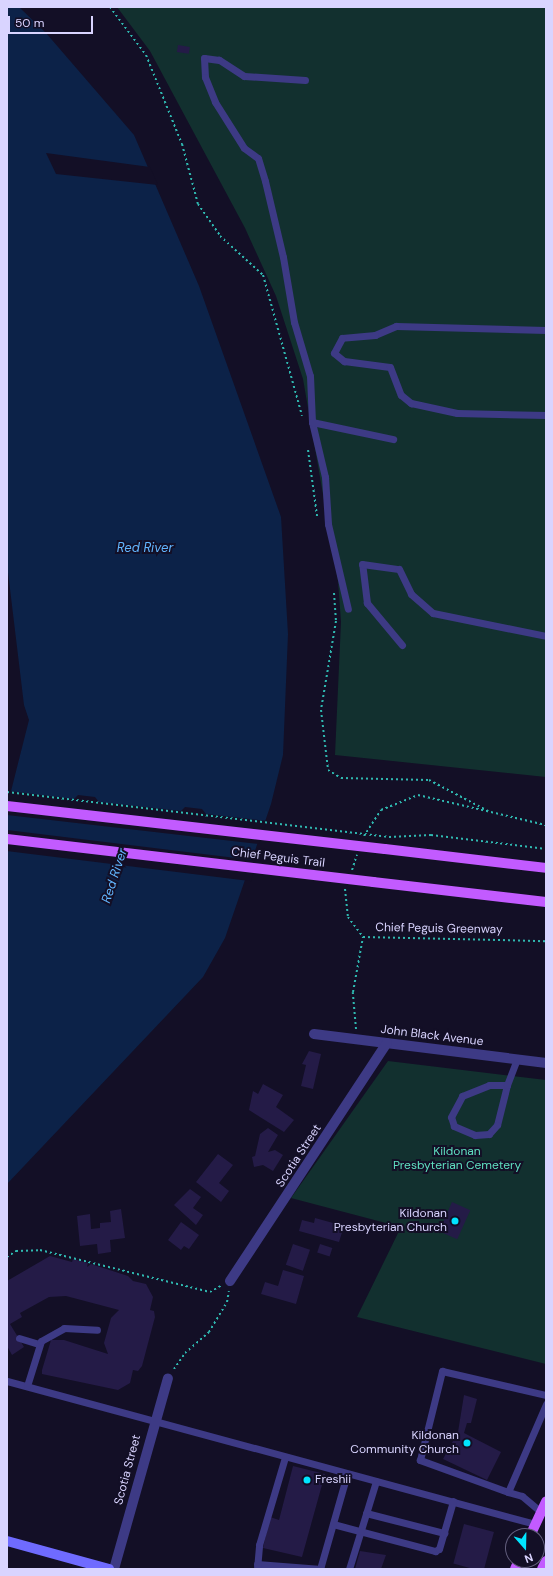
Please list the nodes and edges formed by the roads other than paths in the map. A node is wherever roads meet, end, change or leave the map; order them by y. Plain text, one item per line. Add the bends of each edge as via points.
1 (305, 80) dead end
2 (546, 330) edge
3 (546, 415) edge
4 (312, 422) junction
5 (393, 439) dead end
6 (348, 609) dead end
7 (546, 636) edge
8 (402, 645) dead end
9 (7, 806) edge
10 (7, 839) edge
11 (546, 868) edge
12 (546, 902) edge
13 (314, 1034) dead end
14 (387, 1043) junction
15 (517, 1059) junction
16 (546, 1063) edge
17 (507, 1084) junction
18 (230, 1281) road end
19 (97, 1330) dead end
20 (19, 1338) dead end
21 (39, 1344) junction
22 (168, 1378) road end
23 (7, 1381) edge
24 (27, 1386) junction
25 (546, 1395) edge
26 (546, 1404) edge
27 (155, 1422) junction
28 (285, 1457) junction
29 (348, 1474) junction
30 (376, 1481) junction
31 (508, 1492) junction
32 (453, 1501) junction
33 (546, 1502) edge
34 (541, 1512) junction
35 (366, 1513) junction
36 (333, 1524) junction
37 (535, 1524) junction
38 (533, 1528) edge
39 (361, 1532) junction
40 (444, 1533) junction
41 (7, 1541) edge
42 (546, 1561) edge
43 (257, 1566) edge
44 (109, 1569) edge
45 (114, 1569) edge
46 (321, 1569) edge
47 (349, 1569) edge
48 (542, 1569) edge

1 - 4 lane via 244,76 220,60 204,58 205,77 222,115 244,148 258,158 284,257 294,322 307,362
2 - 3 lane via 396,326 375,336 342,338 334,352 344,361 390,367 401,395 411,403 457,413
4 - 5 lane
4 - 6 lane via 325,477 328,524
7 - 8 lane via 433,613 411,594 399,569 362,564 367,603
9 - 11 main road, Chief Peguis Trail, bridge
10 - 12 main road, Chief Peguis Trail, bridge
13 - 14 street, John Black Avenue
14 - 15 street, John Black Avenue
14 - 18 street, Scotia Street
15 - 16 street, John Black Avenue
15 - 17 lane
17 - 17 lane via 489,1085 462,1096 451,1117 454,1126 475,1135 489,1134 497,1125
19 - 21 lane via 64,1328 54,1331
20 - 21 lane
21 - 24 lane
22 - 27 street, Scotia Street
23 - 24 lane
24 - 27 lane
25 - 31 lane via 442,1371 420,1460
26 - 31 lane
27 - 28 lane
27 - 45 street, Scotia Street
28 - 29 lane
28 - 43 lane via 259,1545
29 - 30 lane
29 - 36 lane
30 - 32 lane
30 - 35 lane
31 - 34 lane via 522,1496
32 - 37 lane
32 - 40 lane
33 - 34 main road
34 - 37 main road
35 - 39 lane
35 - 40 lane
36 - 39 lane
36 - 46 lane
37 - 38 main road
39 - 40 lane via 435,1551 440,1549
39 - 47 lane
41 - 44 street
42 - 48 main road
43 - 46 lane

